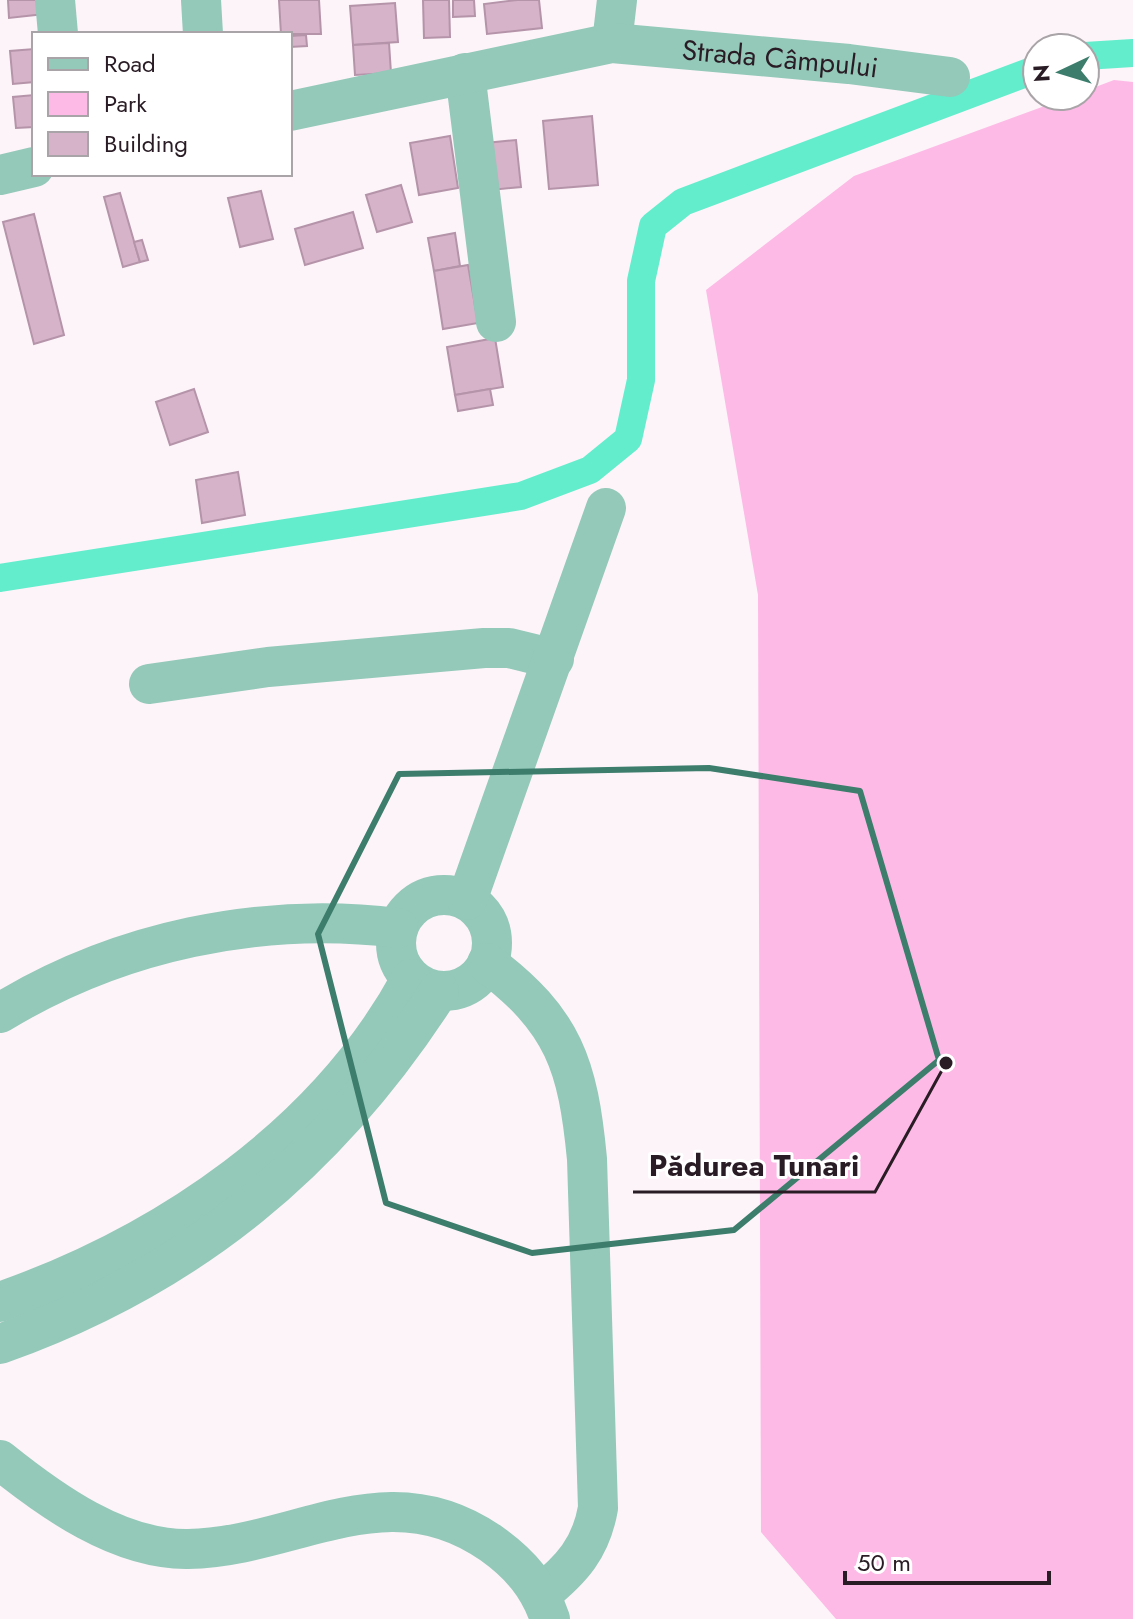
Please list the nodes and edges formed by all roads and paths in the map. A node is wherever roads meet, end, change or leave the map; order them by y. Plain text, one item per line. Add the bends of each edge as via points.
1 (55, 0) edge
2 (201, 0) edge
3 (617, 0) edge
4 (58, 32) edge
5 (203, 32) edge
6 (612, 43) junction
7 (465, 73) junction
8 (950, 77) dead end
9 (292, 111) edge
10 (32, 167) edge
11 (0, 175) edge
12 (496, 322) dead end
13 (606, 508) dead end
14 (554, 659) junction
15 (149, 684) dead end
16 (467, 900) junction
17 (398, 928) junction
18 (487, 963) junction
19 (425, 985) junction
20 (0, 1013) edge
21 (0, 1302) edge
22 (0, 1344) edge
23 (0, 1460) edge
24 (545, 1606) edge

1 - 4 street
2 - 5 street
3 - 6 street
6 - 7 street, Strada Câmpului
6 - 8 street, Strada Câmpului
7 - 9 street, Strada Câmpului
7 - 12 street
10 - 11 street
13 - 14 street
14 - 15 street via 484,648 268,667
14 - 16 street
16 - 17 street via 452,895 422,899 409,908
16 - 18 street via 487,921
17 - 19 street via 396,952
17 - 20 street via 312,924 177,940 100,962
18 - 19 street via 467,985
18 - 24 street via 533,1000 562,1043 583,1111 598,1508 586,1548
19 - 21 street via 309,1111 213,1196 127,1249
19 - 22 street via 404,1044 344,1119 266,1194 143,1280
23 - 24 street via 105,1529 154,1545 225,1545 383,1511 444,1518 514,1560

